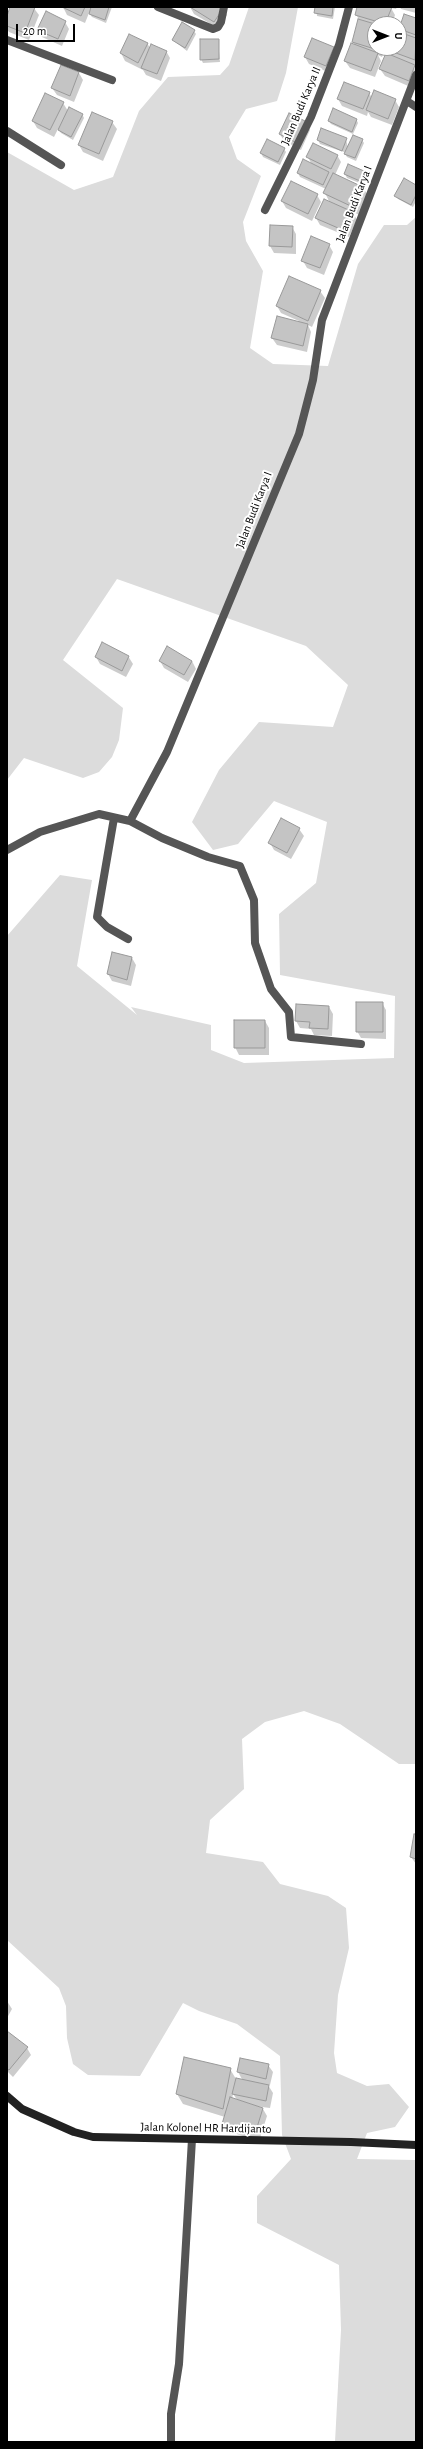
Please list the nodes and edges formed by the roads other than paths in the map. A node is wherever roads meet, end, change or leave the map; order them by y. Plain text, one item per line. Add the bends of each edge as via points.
1 (158, 7) edge
2 (224, 7) edge
3 (349, 7) edge
4 (7, 40) edge
5 (416, 75) edge
6 (112, 80) dead end
7 (407, 101) junction
8 (416, 107) edge
9 (7, 131) edge
10 (61, 165) dead end
11 (265, 210) dead end
12 (114, 818) junction
13 (130, 821) junction
14 (7, 850) edge
15 (128, 939) dead end
16 (361, 1044) dead end
17 (7, 2096) edge
18 (192, 2139) junction
19 (416, 2145) edge
20 (171, 2442) edge

1 - 2 street via 213,29 221,22
3 - 11 street, Jalan Budi Karya II via 339,45 311,117
4 - 6 street
5 - 7 street, Jalan Budi Karya I
7 - 8 street
7 - 13 street, Jalan Budi Karya I via 322,320 313,380 298,434 167,752
9 - 10 street
12 - 13 street
12 - 14 street via 99,814 47,830
12 - 15 street via 98,917 107,927
13 - 16 street via 162,838 208,857 240,866 254,900 255,943 271,989 289,1012 291,1036
17 - 18 main road, Jalan Kolonel HR Hardijanto via 22,2109 74,2132 93,2137
18 - 19 main road, Jalan Kolonel HR Hardijanto
18 - 20 street via 179,2364

